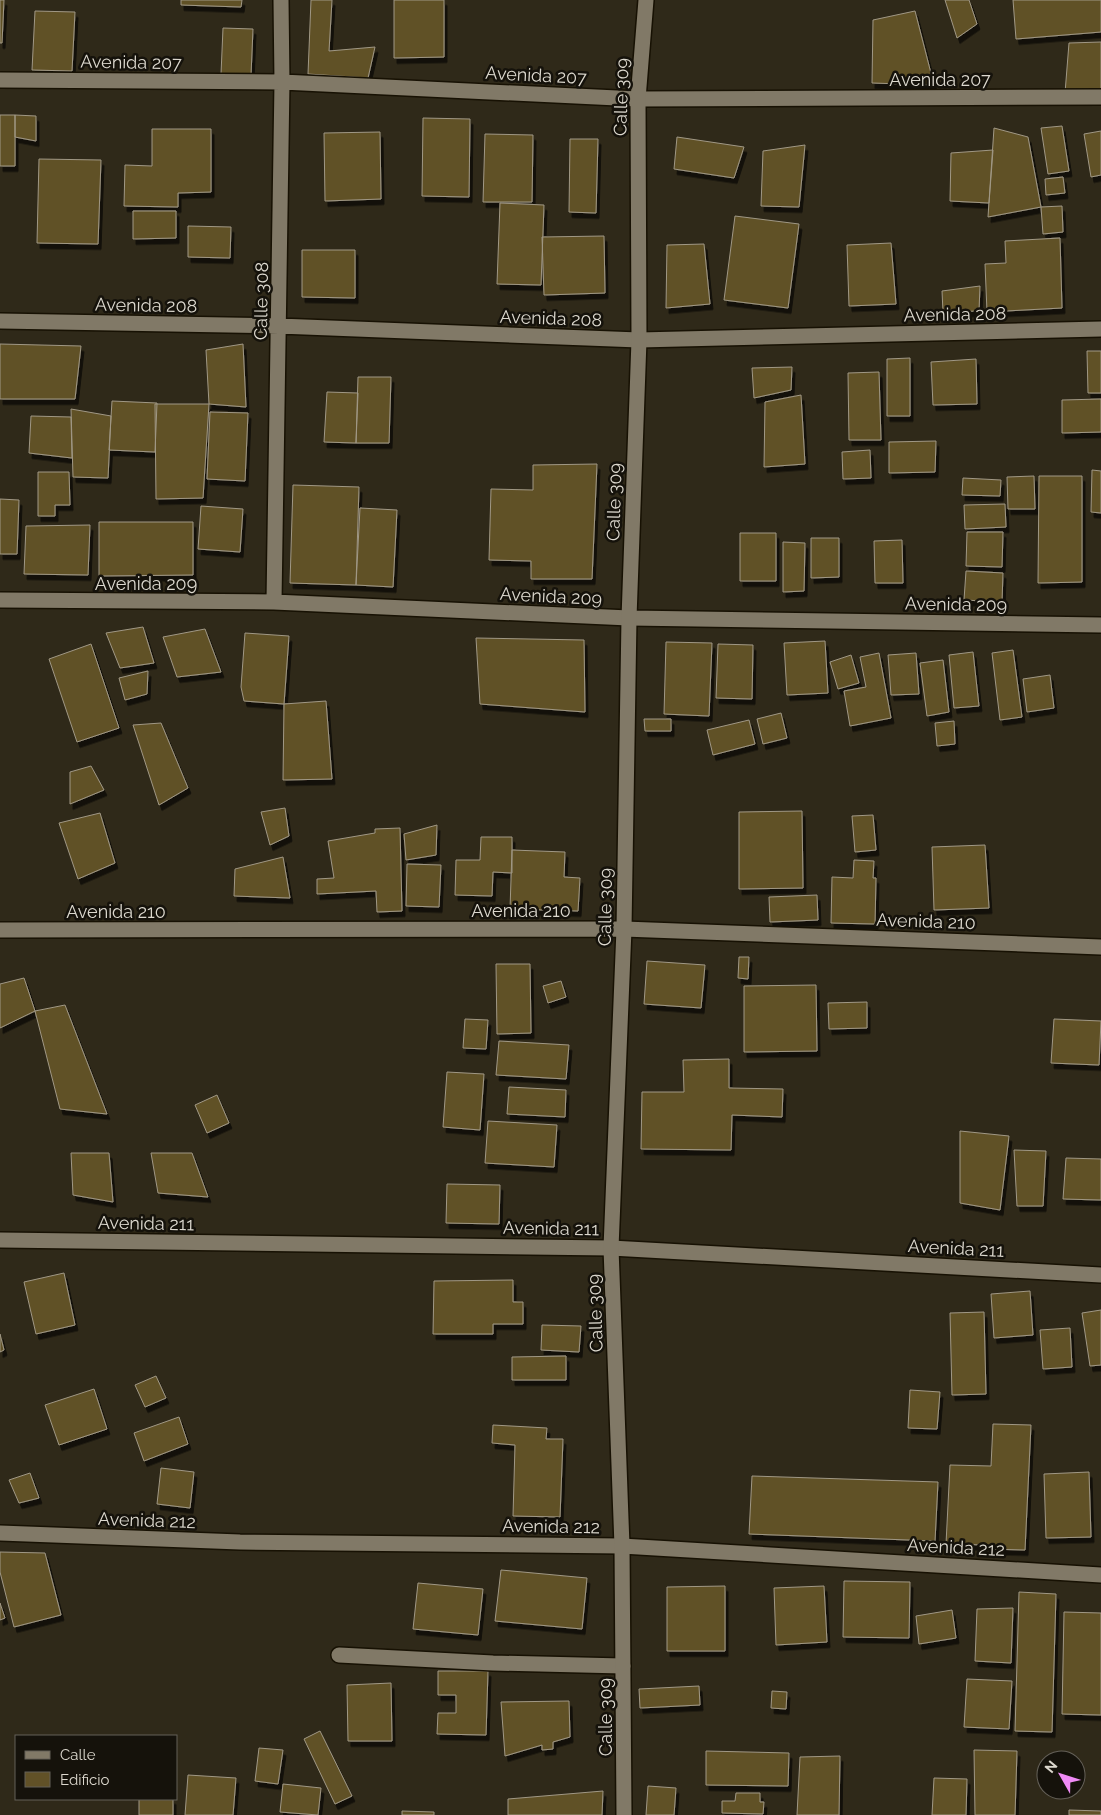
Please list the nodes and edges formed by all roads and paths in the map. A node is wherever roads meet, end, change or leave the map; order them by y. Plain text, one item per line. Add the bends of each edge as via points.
1 (281, 0) edge
2 (646, 0) edge
3 (0, 80) edge
4 (282, 82) junction
5 (1101, 97) edge
6 (638, 99) junction
7 (0, 320) edge
8 (279, 326) junction
9 (1101, 329) edge
10 (639, 340) junction
11 (0, 600) edge
12 (274, 602) junction
13 (629, 618) junction
14 (1101, 625) edge
15 (624, 929) junction
16 (0, 930) edge
17 (1101, 946) edge
18 (0, 1240) edge
19 (611, 1248) junction
20 (1101, 1275) edge
21 (0, 1533) edge
22 (622, 1546) junction
23 (1101, 1574) edge
24 (339, 1655) dead end
25 (624, 1666) junction
26 (624, 1815) edge

1 - 4 street, Calle 308
2 - 6 street, Calle 309
3 - 4 street, Avenida 207
4 - 6 street, Avenida 207
4 - 8 street, Calle 308
5 - 6 street, Avenida 207
6 - 10 street, Calle 309
7 - 8 street, Avenida 208
8 - 10 street, Avenida 208
8 - 12 street, Calle 308
9 - 10 street, Avenida 208
10 - 13 street, Calle 309
11 - 12 street, Avenida 209
12 - 13 street, Avenida 209
13 - 14 street, Avenida 209
13 - 15 street, Calle 309
15 - 16 street, Avenida 210
15 - 17 street, Avenida 210
15 - 19 street, Calle 309
18 - 19 street, Avenida 211
19 - 20 street, Avenida 211
19 - 22 street, Calle 309
21 - 22 street, Avenida 212 via 240,1542
22 - 23 street, Avenida 212
22 - 25 street, Calle 309
24 - 25 street
25 - 26 street, Calle 309

